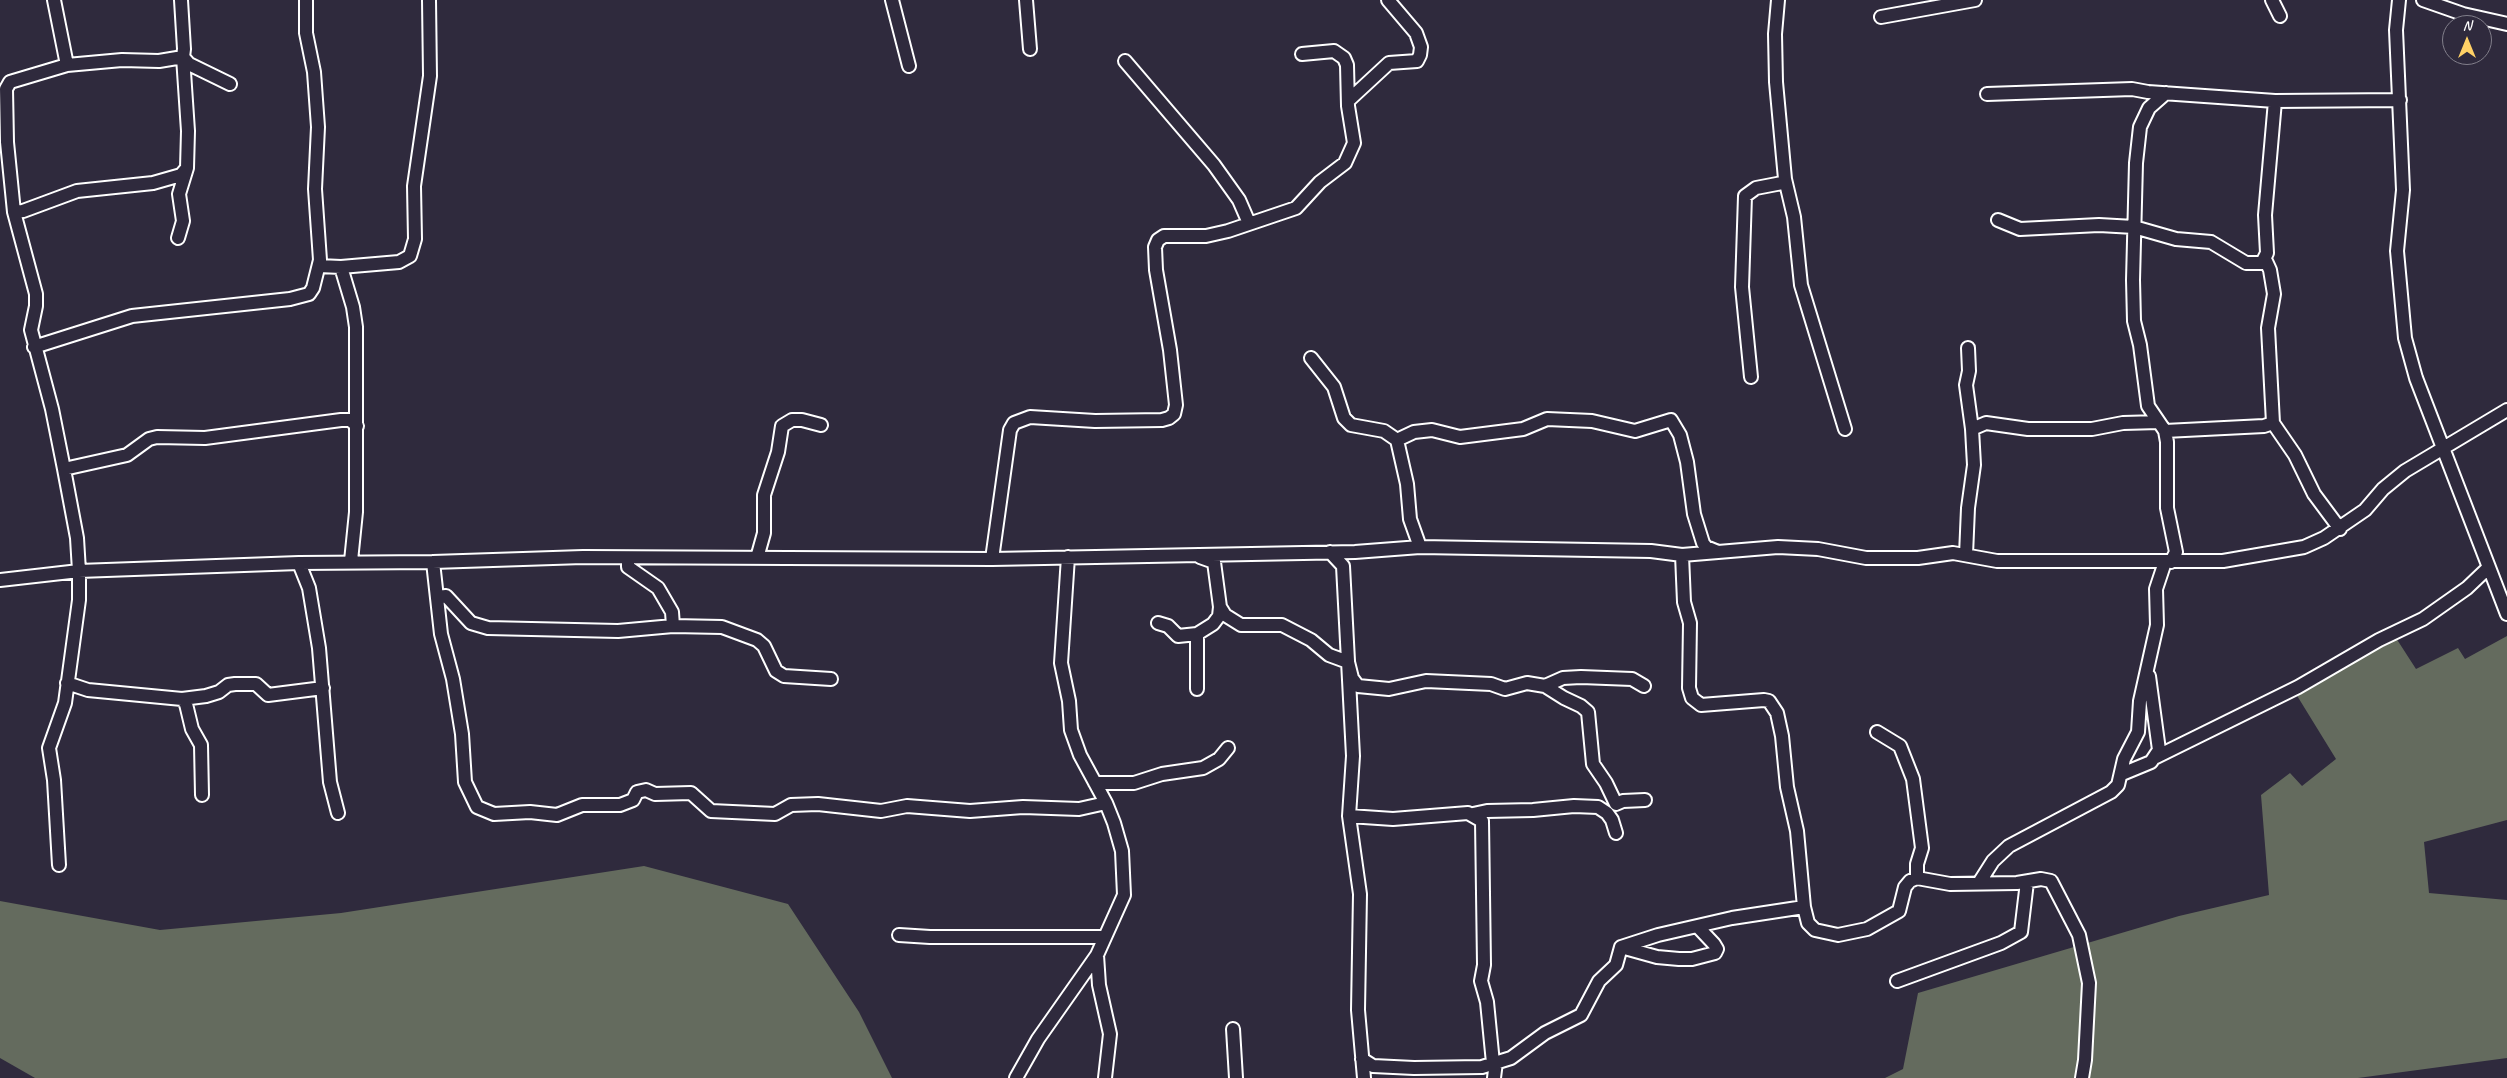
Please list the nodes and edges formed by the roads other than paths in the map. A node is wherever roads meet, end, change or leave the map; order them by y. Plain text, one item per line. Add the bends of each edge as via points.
1 (54, 0) edge
2 (181, 0) edge
3 (306, 0) edge
4 (429, 0) edge
5 (892, 0) edge
6 (1026, 0) edge
7 (1388, 0) edge
8 (1778, 0) edge
9 (1975, 0) edge
10 (2272, 0) edge
11 (2399, 0) edge
12 (2423, 0) edge
13 (2280, 16) dead end
14 (1882, 17) dead end
15 (2507, 24) edge
16 (1030, 49) dead end
17 (1302, 54) dead end
18 (183, 57) junction
19 (1124, 61) dead end
20 (67, 65) junction
21 (908, 66) dead end
22 (230, 84) dead end
23 (2166, 93) junction
24 (1987, 94) dead end
25 (1349, 100) junction
26 (2400, 100) junction
27 (2275, 101) junction
28 (187, 168) junction
29 (1785, 179) junction
30 (14, 212) junction
31 (1998, 220) dead end
32 (1249, 223) junction
33 (2134, 227) junction
34 (178, 238) dead end
35 (2265, 259) junction
36 (319, 266) junction
37 (341, 267) junction
38 (34, 348) junction
39 (1968, 348) dead end
40 (1311, 358) dead end
41 (1751, 377) dead end
42 (2507, 410) edge
43 (2274, 423) junction
44 (821, 425) dead end
45 (357, 426) junction
46 (2162, 426) junction
47 (1845, 429) dead end
48 (1972, 429) junction
49 (1397, 440) junction
50 (2444, 447) junction
51 (64, 469) junction
52 (2340, 529) junction
53 (1420, 547) junction
54 (1330, 552) junction
55 (1355, 552) junction
56 (1718, 552) junction
57 (1188, 555) junction
58 (1682, 555) junction
59 (1966, 555) junction
60 (1068, 557) junction
61 (628, 558) junction
62 (757, 558) junction
63 (992, 559) junction
64 (351, 561) junction
65 (433, 562) junction
66 (2168, 562) junction
67 (299, 563) junction
68 (1343, 566) junction
69 (2488, 568) junction
70 (79, 570) junction
71 (0, 580) edge
72 (437, 596) junction
73 (1220, 607) junction
74 (2507, 614) edge
75 (1158, 623) dead end
76 (673, 626) junction
77 (1196, 634) junction
78 (1348, 662) junction
79 (2147, 668) junction
80 (831, 679) dead end
81 (68, 683) junction
82 (1545, 686) junction
83 (1644, 686) dead end
84 (323, 688) junction
85 (1197, 689) dead end
86 (182, 699) junction
87 (1877, 732) dead end
88 (1228, 748) dead end
89 (2156, 757) junction
90 (2122, 774) junction
91 (1096, 784) junction
92 (202, 795) dead end
93 (1646, 800) dead end
94 (1106, 803) junction
95 (1616, 804) junction
96 (1598, 807) junction
97 (338, 813) dead end
98 (1473, 814) junction
99 (1349, 816) junction
100 (1616, 833) dead end
101 (59, 865) dead end
102 (1991, 877) junction
103 (1917, 878) junction
104 (2027, 882) junction
105 (1804, 908) junction
106 (1698, 927) junction
107 (899, 935) dead end
108 (1105, 937) junction
109 (1621, 947) junction
110 (1097, 955) junction
111 (1897, 981) dead end
112 (1233, 1029) dead end
113 (1362, 1058) junction
114 (1491, 1069) edge
115 (1016, 1078) edge
116 (1105, 1078) edge
117 (1236, 1078) edge
118 (1364, 1078) edge
119 (2082, 1078) edge

1 - 20 street
2 - 18 street
3 - 36 street via 306,33 314,72 318,127 315,189
4 - 37 street via 430,76 414,186 413,248 410,256 399,262
5 - 21 street
6 - 16 street
7 - 25 street via 1416,33 1420,55 1417,61 1389,63
8 - 29 street via 1776,82
9 - 14 street
10 - 13 street
11 - 26 street via 2396,30
12 - 15 street
17 - 25 street via 1334,51 1339,54 1347,65
18 - 20 street
18 - 22 street via 189,64
18 - 28 street
19 - 32 street via 1214,166 1239,200
20 - 30 street via 10,82 6,89
23 - 24 street via 2097,89
23 - 27 street
23 - 33 street via 2149,108 2140,127
25 - 32 street via 1354,143 1344,163 1320,182 1296,208
26 - 27 street
26 - 50 street via 2403,190 2397,252 2405,338 2416,378
27 - 35 street via 2265,215
28 - 30 street via 181,175 153,183 77,191
28 - 34 street via 179,194 183,221
29 - 41 street via 1782,183 1756,188 1744,196 1742,287
29 - 47 street via 1794,217 1801,285
30 - 38 street via 36,294 31,330
31 - 33 street via 2020,229
32 - 63 street via 1206,236 1164,236 1155,247 1157,286 1170,350 1176,404 1174,414 1169,418 1095,421 1030,417 1014,423 1010,430
33 - 35 street via 2176,239 2211,242 2246,263 2262,263
33 - 46 street via 2134,321 2148,406
35 - 43 street via 2274,294 2268,328
36 - 37 street
36 - 38 street via 313,288 303,297 132,316
37 - 45 street via 356,327
38 - 51 street via 52,410
39 - 48 street via 1966,385
40 - 49 street via 1334,387 1344,418 1351,425 1384,431
42 - 50 street
43 - 46 street via 2264,426
43 - 52 street via 2295,455 2314,494
44 - 62 street via 792,420 782,426 778,452 764,495 764,533
45 - 51 street via 350,420 341,420 205,438 149,438 127,455
45 - 64 street via 356,512
46 - 48 street via 2123,423 2092,429 2028,428 1986,422
46 - 66 street via 2167,442 2167,508 2176,552
48 - 59 street via 1974,465
49 - 53 street via 1407,484 1410,519
49 - 56 street via 1432,430 1460,437 1523,429 1547,419 1592,421 1636,431 1671,420 1680,435 1688,462 1694,514 1703,543
50 - 52 street via 2383,489 2365,510
50 - 69 street
51 - 70 street via 77,538
52 - 66 street via 2304,547 2237,560
53 - 55 street
53 - 58 street via 1651,551
54 - 55 street
54 - 57 street
54 - 68 street
55 - 68 street
56 - 58 street
56 - 59 street via 1778,547 1818,549 1866,558 1918,558 1940,553
57 - 60 street
57 - 73 street via 1214,562
58 - 105 street via 1683,595 1690,622 1689,688 1692,698 1701,705 1764,700 1769,701 1777,713 1786,787 1797,831
59 - 66 street via 1997,560
60 - 63 street
60 - 91 street via 1061,663 1071,730
61 - 62 street
61 - 65 street
61 - 76 street via 628,568 658,588 672,612
62 - 63 street
64 - 65 street
64 - 67 street
65 - 72 street
66 - 79 street via 2157,582 2157,625
67 - 70 street
67 - 84 street via 309,588
68 - 78 street
69 - 74 street
69 - 89 street via 2467,588 2423,619 2379,640 2298,687
70 - 71 street
70 - 81 street
72 - 76 street via 446,596 471,623 488,628 618,630
72 - 94 street via 441,634 462,734 465,782 477,807 494,814 530,812 557,815 582,805 620,805 633,800 637,792 646,790 655,794 691,794 711,812 775,814 800,804 881,811 907,806 970,811 1023,807 1079,809
73 - 77 street via 1219,616 1213,624
73 - 78 street via 1225,615 1241,625 1282,626 1311,640 1329,655
75 - 77 street via 1168,626 1178,636
76 - 80 street via 722,627 757,640 764,646 776,671 784,676
77 - 85 street
78 - 82 street via 1358,686 1372,689 1426,681 1491,684 1505,689 1527,683
78 - 99 street via 1353,756
79 - 89 street via 2157,727 2159,750
79 - 90 street via 2138,732 2124,759
81 - 86 street via 88,690
81 - 101 street via 49,754 54,780
82 - 83 street via 1563,678 1581,677 1632,679
82 - 95 street via 1588,712 1593,764
84 - 86 street via 268,695 256,684 235,684 206,696
84 - 97 street via 331,788
86 - 92 street via 200,745
87 - 103 street via 1900,746 1915,785 1922,848
88 - 91 street via 1219,759 1203,768 1162,774 1134,783
89 - 90 street
90 - 102 street via 2111,792 2001,851
91 - 94 street
93 - 95 street
94 - 108 street via 1122,851 1125,878 1124,895
95 - 96 street
96 - 98 street
96 - 100 street via 1607,812
98 - 99 street via 1393,819
98 - 114 street via 1482,821 1483,827 1484,965 1481,981 1487,1002
99 - 113 street via 1360,894 1358,1010
102 - 103 street via 1979,883 1950,884
102 - 104 street
103 - 105 street via 1905,888 1899,911 1852,934 1815,930 1808,923
104 - 111 street via 2021,932 2001,943
104 - 119 street via 2051,881 2083,945 2089,983
105 - 106 street via 1747,915
106 - 109 street
106 - 109 street via 1714,944 1715,953 1679,959
107 - 108 street
108 - 110 street
109 - 114 street via 1616,965 1599,981 1581,1015 1545,1033
110 - 115 street via 1038,1039
110 - 116 street via 1099,985 1110,1034
112 - 117 street
113 - 114 street via 1380,1067
113 - 118 street

